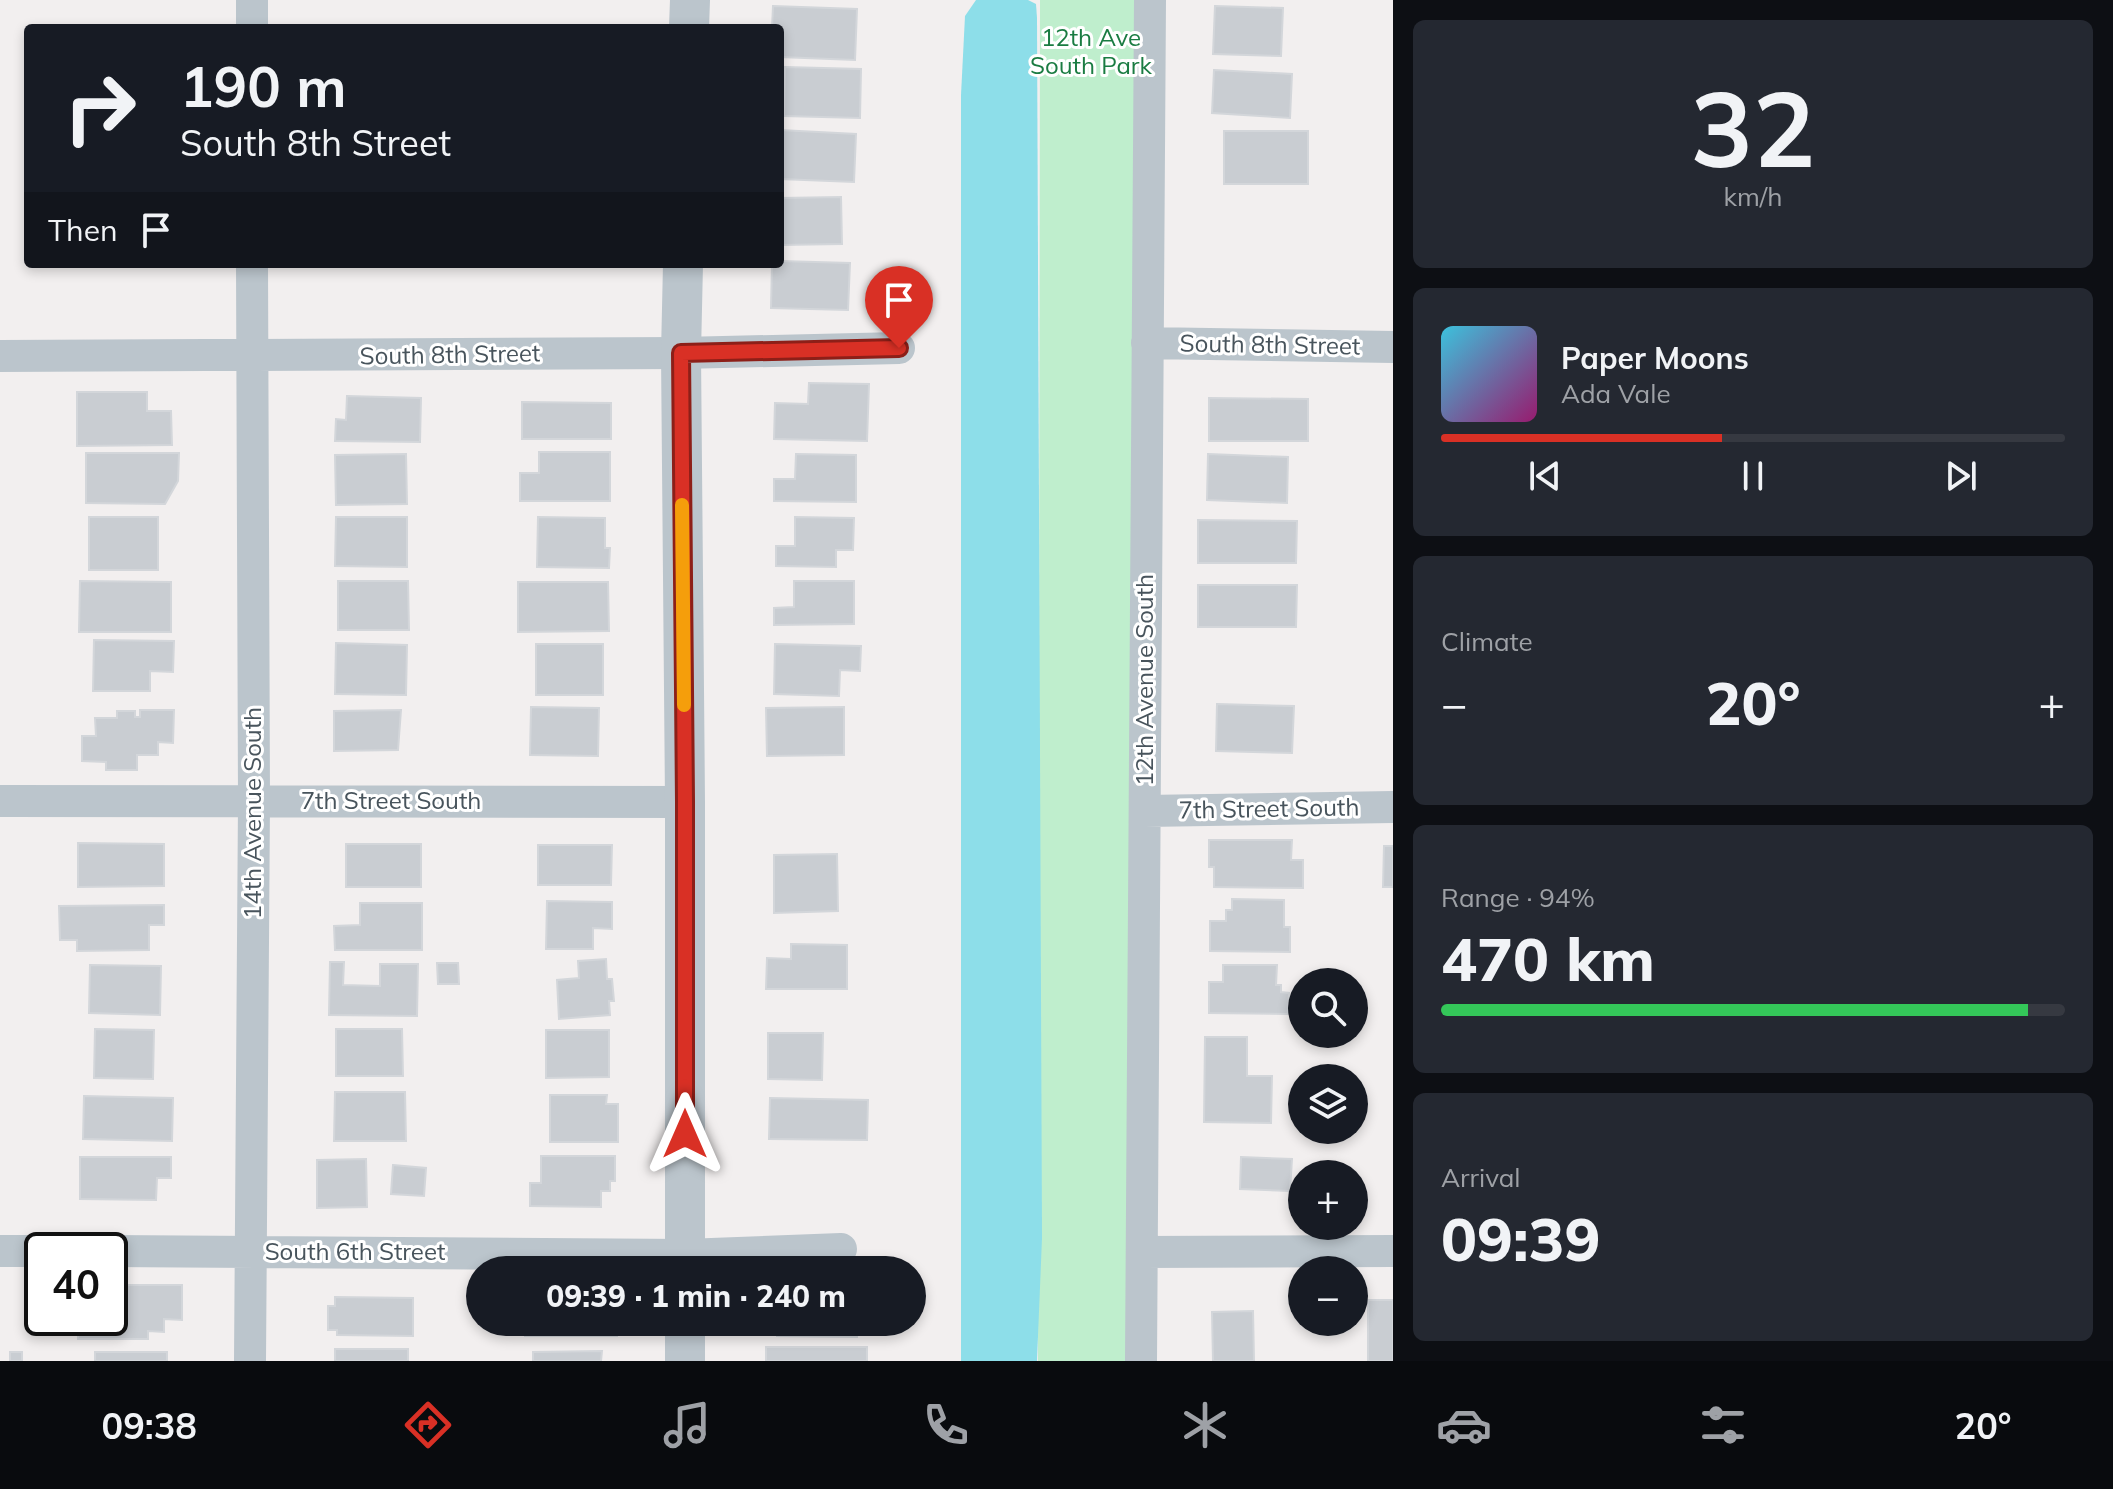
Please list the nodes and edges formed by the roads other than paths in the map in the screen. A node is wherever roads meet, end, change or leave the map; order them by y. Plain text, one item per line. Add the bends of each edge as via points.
1 (252, 0) edge
2 (690, 0) edge
3 (1150, 0) edge
4 (252, 24) edge
5 (689, 24) edge
6 (252, 268) edge
7 (683, 268) edge
8 (1147, 343) junction
9 (1393, 347) edge
10 (899, 348) dead end
11 (681, 353) junction
12 (0, 356) edge
13 (252, 357) junction
14 (0, 801) edge
15 (254, 801) junction
16 (685, 802) junction
17 (1393, 807) edge
18 (1145, 811) junction
19 (841, 1249) dead end
20 (0, 1251) edge
21 (24, 1251) edge
22 (128, 1251) edge
23 (250, 1251) junction
24 (1393, 1251) edge
25 (1142, 1252) junction
26 (466, 1256) edge
27 (685, 1256) edge
28 (757, 1256) edge
29 (685, 1336) edge
30 (250, 1361) edge
31 (685, 1361) edge
32 (1141, 1361) edge

1 - 4 street
2 - 5 street
3 - 8 street, 12th Avenue South
6 - 13 street, 14th Avenue South
7 - 11 street
8 - 9 street, South 8th Street
8 - 18 street, 12th Avenue South
10 - 11 street, South 8th Street
11 - 13 street, South 8th Street
11 - 16 street
12 - 13 street, South 8th Street
13 - 15 street, 14th Avenue South
14 - 15 street, 7th Street South
15 - 16 street, 7th Street South
15 - 23 street, 14th Avenue South
16 - 27 street
17 - 18 street, 7th Street South
18 - 25 street, 12th Avenue South
19 - 28 street, South 6th Street
20 - 21 street
22 - 23 street, South 6th Street
23 - 26 street, South 6th Street
23 - 30 street, 14th Avenue South
24 - 25 street
25 - 32 street, 12th Avenue South
29 - 31 street

